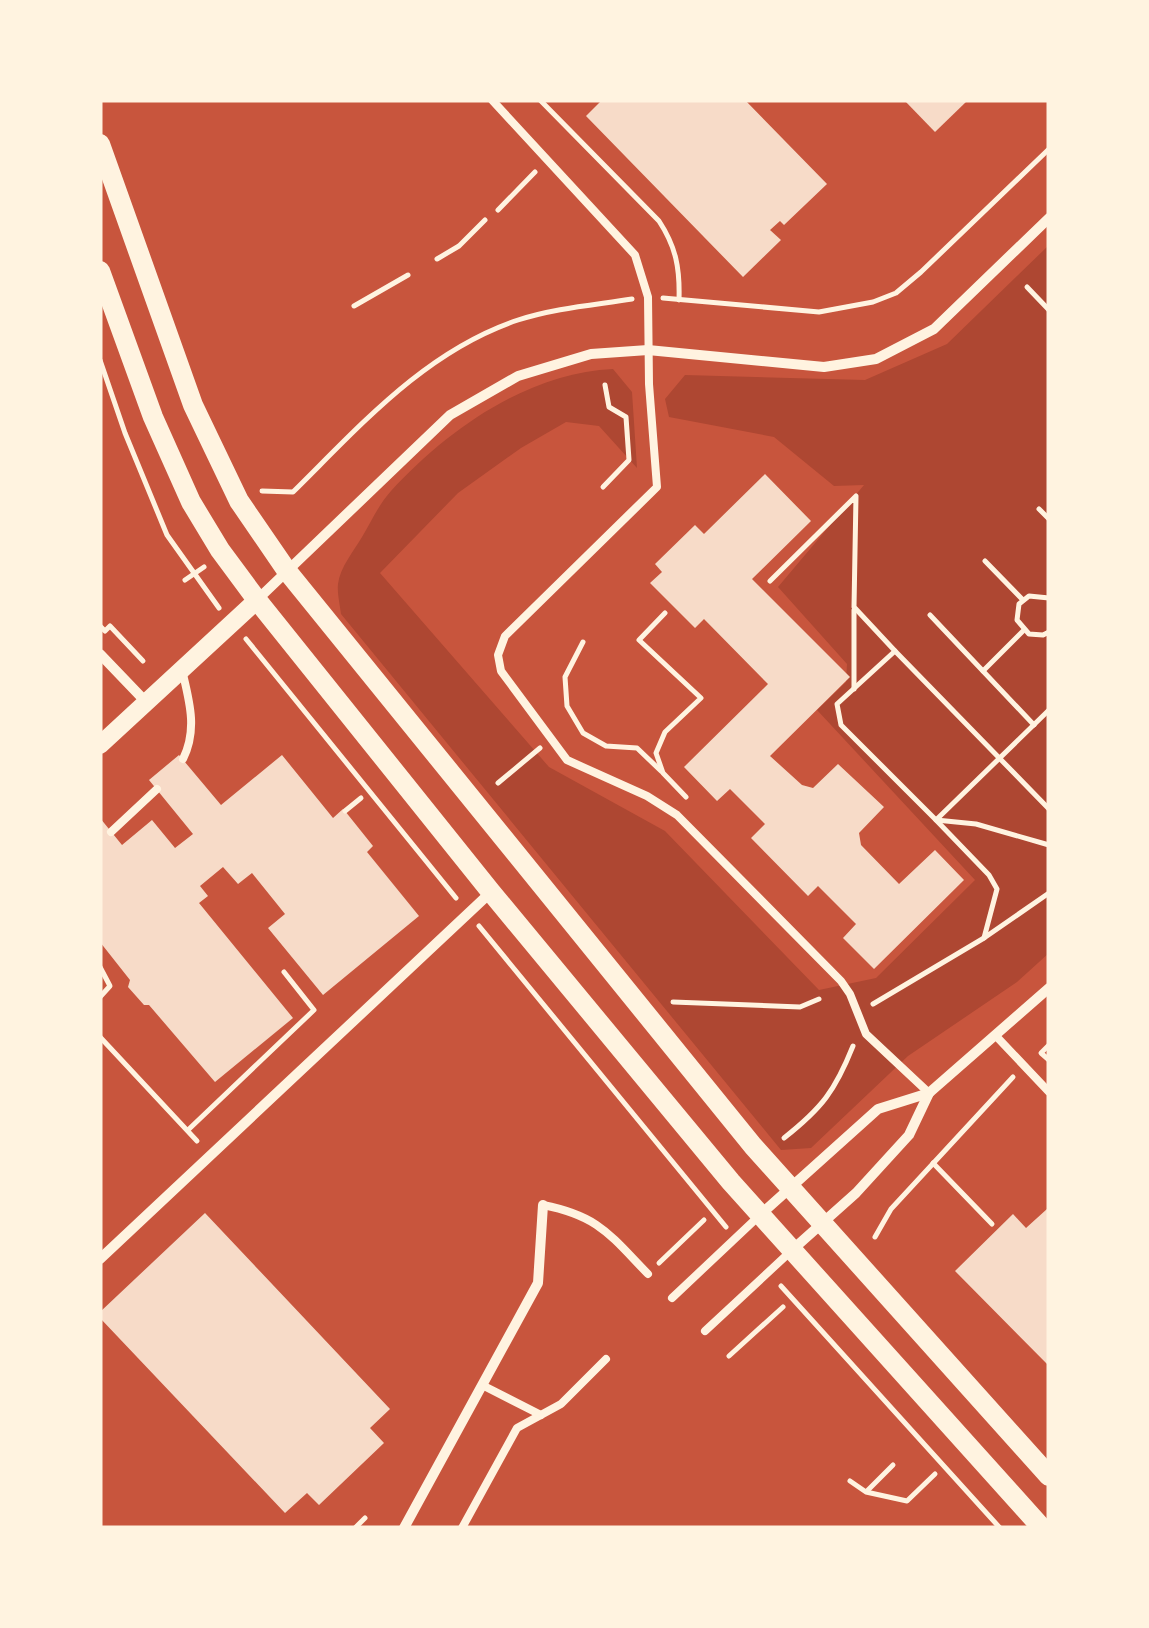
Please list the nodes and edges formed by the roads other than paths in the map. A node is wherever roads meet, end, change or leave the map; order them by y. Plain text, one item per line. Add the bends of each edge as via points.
1 (492, 100) edge
2 (100, 144) edge
3 (1049, 218) edge
4 (100, 271) edge
5 (648, 350) junction
6 (287, 572) junction
7 (257, 600) junction
8 (100, 654) edge
9 (182, 670) junction
10 (146, 702) junction
11 (100, 745) edge
12 (182, 758) dead end
13 (157, 789) dead end
14 (111, 832) dead end
15 (491, 892) junction
16 (1049, 988) edge
17 (996, 1036) junction
18 (1049, 1092) edge
19 (929, 1093) junction
20 (791, 1188) junction
21 (543, 1205) joint
22 (760, 1215) junction
23 (822, 1223) junction
24 (791, 1251) junction
25 (100, 1259) edge
26 (648, 1274) road end
27 (672, 1298) dead end
28 (705, 1331) dead end
29 (606, 1359) dead end
30 (482, 1385) junction
31 (541, 1414) junction
32 (1049, 1476) edge
33 (404, 1528) edge
34 (462, 1528) edge
35 (1042, 1528) edge

1 - 5 lane via 635,255 648,297
2 - 6 main road via 193,405 239,501
3 - 5 street via 934,330 876,359 824,367
4 - 7 main road via 191,502
5 - 6 street via 554,363 483,394 450,415
5 - 19 lane via 657,486 508,633 500,647 501,671 567,760 654,800 696,831 840,981 866,1034
6 - 7 street
6 - 20 main road
7 - 9 street
7 - 15 main road
8 - 10 street
9 - 10 street
9 - 12 lane via 191,713
10 - 11 street
13 - 14 lane
15 - 22 main road
15 - 25 street
16 - 17 street
17 - 18 lane
17 - 19 street
19 - 20 street via 878,1108
19 - 23 street via 909,1135
20 - 22 street
20 - 23 main road
21 - 26 lane via 592,1220
21 - 30 street via 538,1284
22 - 24 main road
22 - 27 lane
23 - 24 street
23 - 32 main road
24 - 28 lane
24 - 35 main road
29 - 31 lane via 561,1404
30 - 31 lane
30 - 33 street
31 - 34 lane via 517,1428

